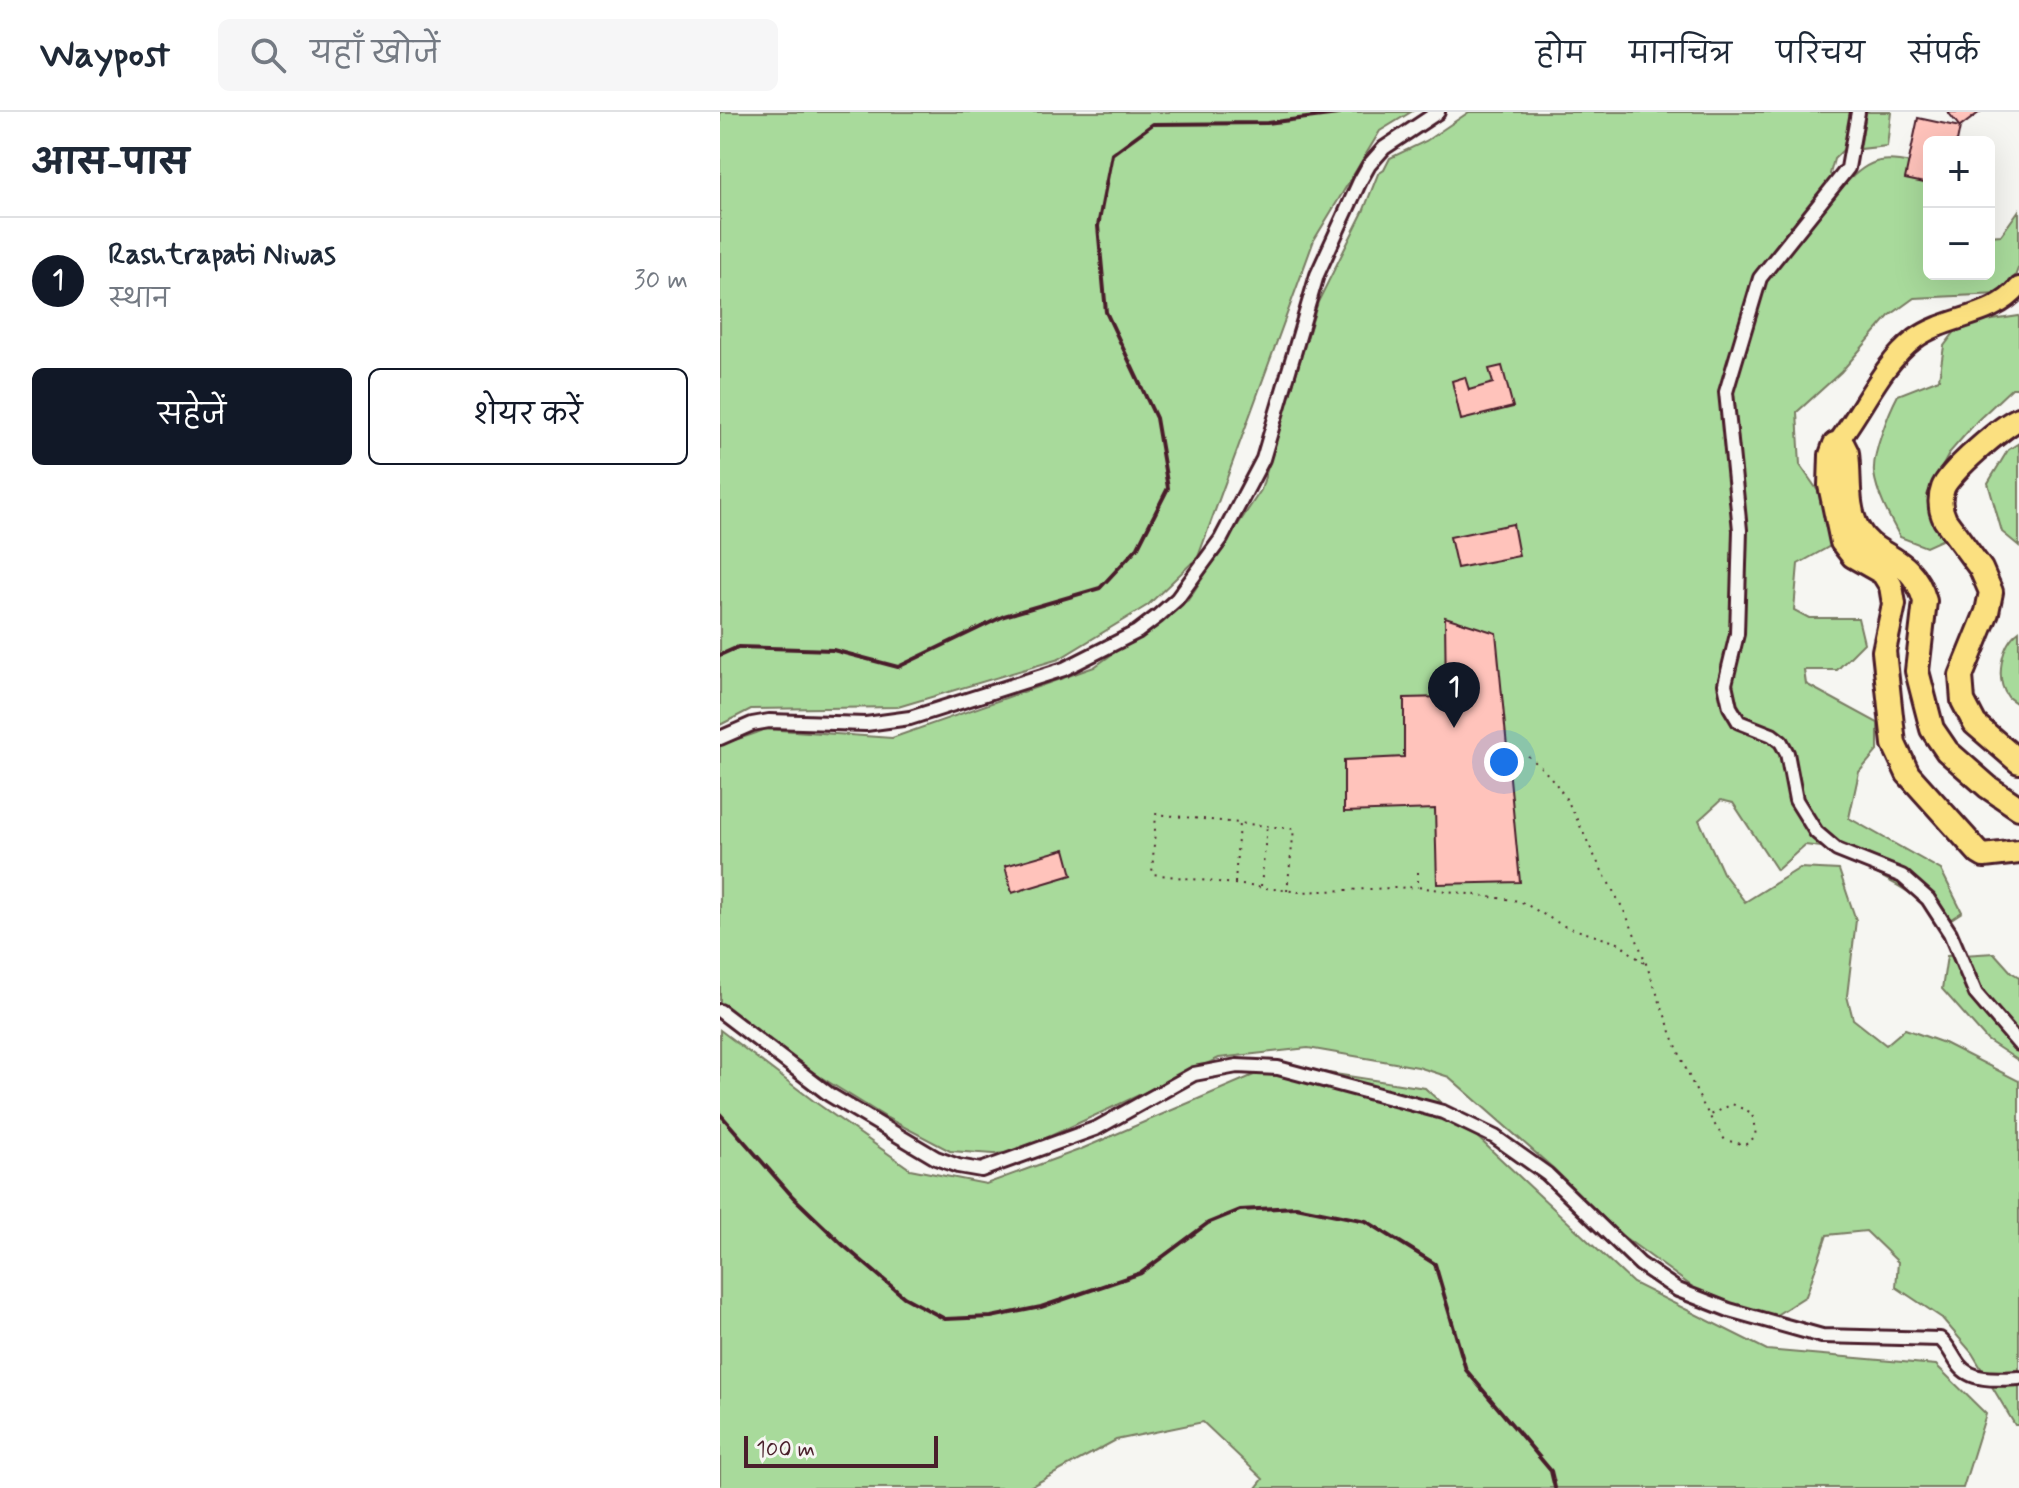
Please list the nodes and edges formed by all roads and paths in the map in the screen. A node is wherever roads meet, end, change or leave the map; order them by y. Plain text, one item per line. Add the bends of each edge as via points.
1 (1438, 112) edge
2 (1858, 112) edge
3 (2019, 287) edge
4 (2019, 419) edge
5 (1837, 443) junction
6 (720, 738) edge
7 (1528, 756) dead end
8 (2019, 762) edge
9 (2019, 808) edge
10 (1239, 823) junction
11 (1267, 826) junction
12 (2019, 852) edge
13 (1418, 872) dead end
14 (1235, 884) junction
15 (1418, 887) junction
16 (1261, 888) junction
17 (1287, 891) junction
18 (1645, 963) junction
19 (720, 1011) edge
20 (2019, 1044) edge
21 (1709, 1116) junction
22 (2019, 1378) edge

1 - 6 street via 1384,148 1360,181 1317,275 1263,459 1221,539 1158,616 1064,669 910,718 866,724 769,721
2 - 20 street via 1848,168 1760,278 1726,392 1740,530 1737,634 1725,684 1739,722 1781,742 1796,800 1816,832 1837,850 1902,876 1928,899 1950,933 1976,994
3 - 5 main road via 1991,309 1915,339 1897,356
4 - 8 highway via 1999,430 1952,475 1943,489 1941,511 1991,592 1961,676 1963,701 1975,724
5 - 9 highway via 1847,453 1859,531 1903,563 1923,591 1917,671 1932,729 1947,751
5 - 12 highway via 1832,447 1830,485 1842,542 1853,556 1883,573 1891,586 1894,604 1884,651 1894,744 1908,774 1979,853
7 - 18 path via 1550,774 1573,809
10 - 11 path
10 - 14 path
10 - 14 path via 1156,814 1152,874
11 - 16 path
11 - 17 path via 1294,829
13 - 15 path
14 - 16 path
15 - 17 path
15 - 18 path via 1520,901 1564,926 1618,943
16 - 17 path
18 - 21 path
19 - 22 street via 830,1095 936,1158 981,1170 1097,1128 1194,1074 1237,1066 1278,1068 1443,1112 1495,1137 1547,1174 1640,1264 1678,1290 1822,1336 1940,1339 1970,1375
21 - 21 path via 1725,1140 1745,1145 1756,1136 1752,1113 1732,1104

